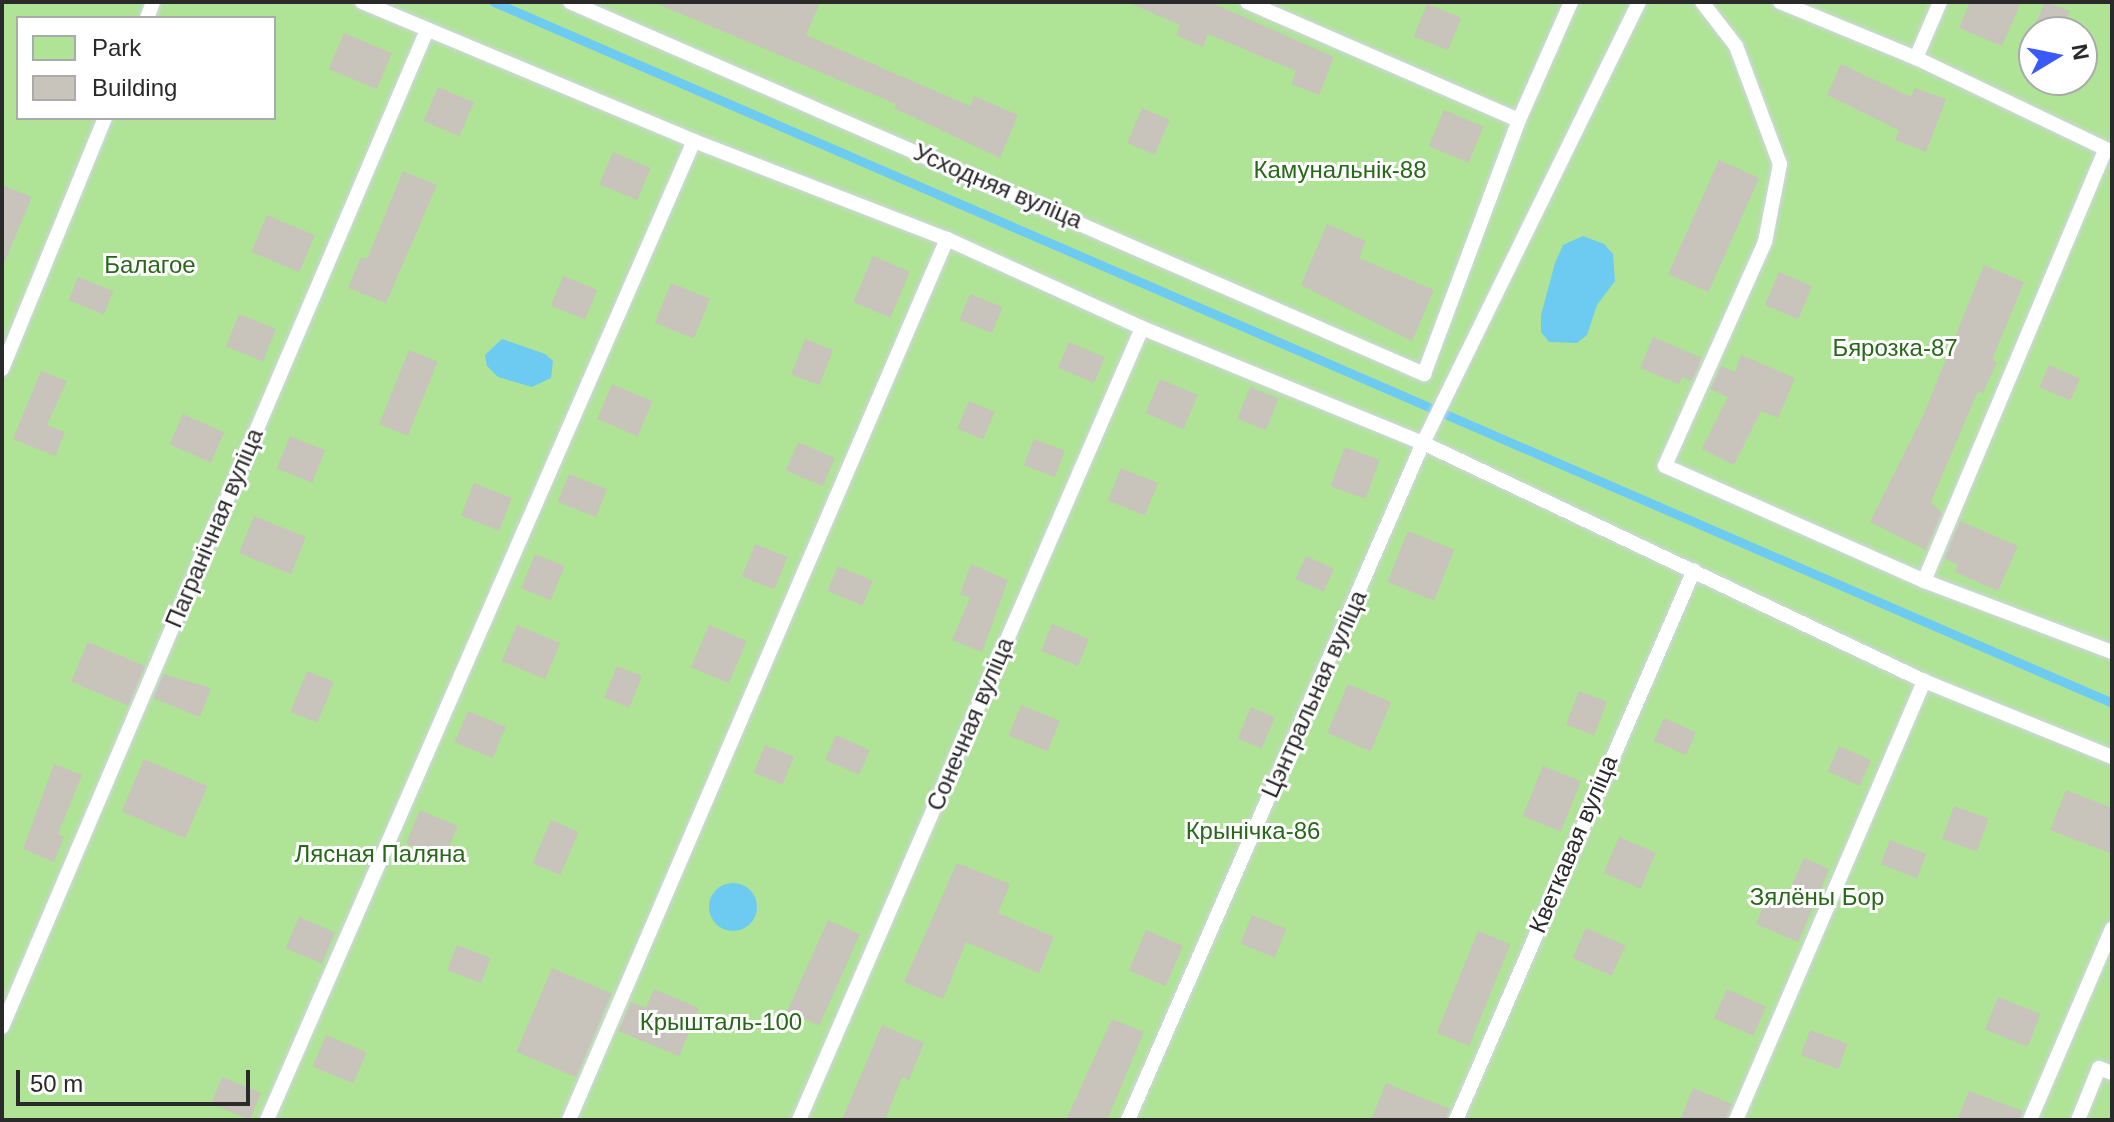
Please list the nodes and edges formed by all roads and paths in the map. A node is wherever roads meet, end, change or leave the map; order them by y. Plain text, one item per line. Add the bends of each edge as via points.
1 (362, 2) edge
2 (570, 2) edge
3 (1247, 2) edge
4 (1571, 2) edge
5 (1639, 2) edge
6 (1702, 2) edge
7 (1780, 2) edge
8 (1940, 2) edge
9 (427, 30) junction
10 (1916, 58) junction
11 (104, 120) edge
12 (1519, 120) junction
13 (694, 141) junction
14 (2108, 151) edge
15 (947, 239) junction
16 (1142, 328) junction
17 (2, 369) edge
18 (1423, 443) junction
19 (1694, 570) junction
20 (1924, 581) junction
21 (2112, 652) edge
22 (1924, 681) junction
23 (2112, 757) edge
24 (2112, 929) edge
25 (2, 1027) edge
26 (2112, 1073) edge
27 (267, 1120) edge
28 (569, 1120) edge
29 (799, 1120) edge
30 (1128, 1120) edge
31 (1456, 1120) edge
32 (1736, 1120) edge
33 (2030, 1120) edge
34 (2078, 1120) edge

1 - 9 lane
2 - 12 lane, Усходняя вуліца via 1424,374
3 - 12 lane
4 - 12 lane
5 - 18 lane, Цэнтральная вуліца
6 - 20 lane via 1736,46 1780,164 1765,242 1665,466
7 - 10 lane
8 - 10 lane
9 - 13 lane
9 - 25 lane, Пагранічная вуліца
10 - 14 lane
11 - 17 lane
13 - 15 lane
13 - 27 lane
14 - 20 lane
15 - 16 lane
15 - 28 lane
16 - 18 lane
16 - 29 lane, Сонечная вуліца
18 - 19 lane
18 - 30 lane, Цэнтральная вуліца
19 - 22 lane
19 - 31 lane, Кветкавая вуліца
20 - 21 lane
22 - 23 lane
22 - 32 lane
24 - 33 lane
26 - 34 lane via 2099,1068

